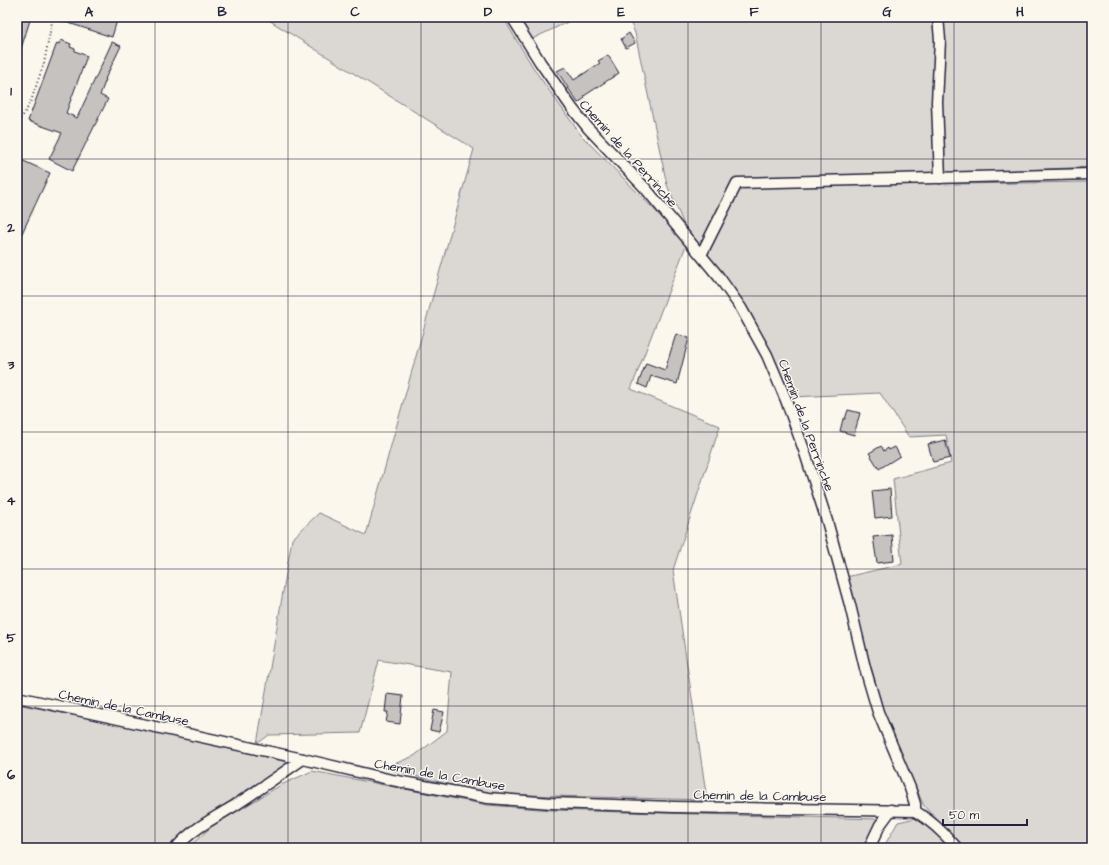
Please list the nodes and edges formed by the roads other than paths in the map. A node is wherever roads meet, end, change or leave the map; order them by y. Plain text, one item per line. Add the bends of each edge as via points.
1 (512, 17) edge
2 (938, 17) edge
3 (1092, 174) edge
4 (940, 178) junction
5 (701, 255) junction
6 (17, 697) edge
7 (303, 759) junction
8 (891, 810) junction
9 (914, 811) junction
10 (176, 848) edge
11 (869, 848) edge
12 (956, 848) edge

1 - 5 street, Chemin de la Perrinche via 572,108 646,189
2 - 4 street via 940,40 937,102
3 - 4 street
4 - 5 street via 737,183
5 - 9 street, Chemin de la Perrinche via 741,308 767,355 786,400 826,521 878,712 910,788 915,804
6 - 7 street, Chemin de la Cambuse
7 - 8 street, Chemin de la Cambuse via 392,780 488,798 666,807
7 - 10 street via 202,826
8 - 9 street, Chemin de la Cambuse
8 - 11 street via 880,825
9 - 12 street via 928,820

